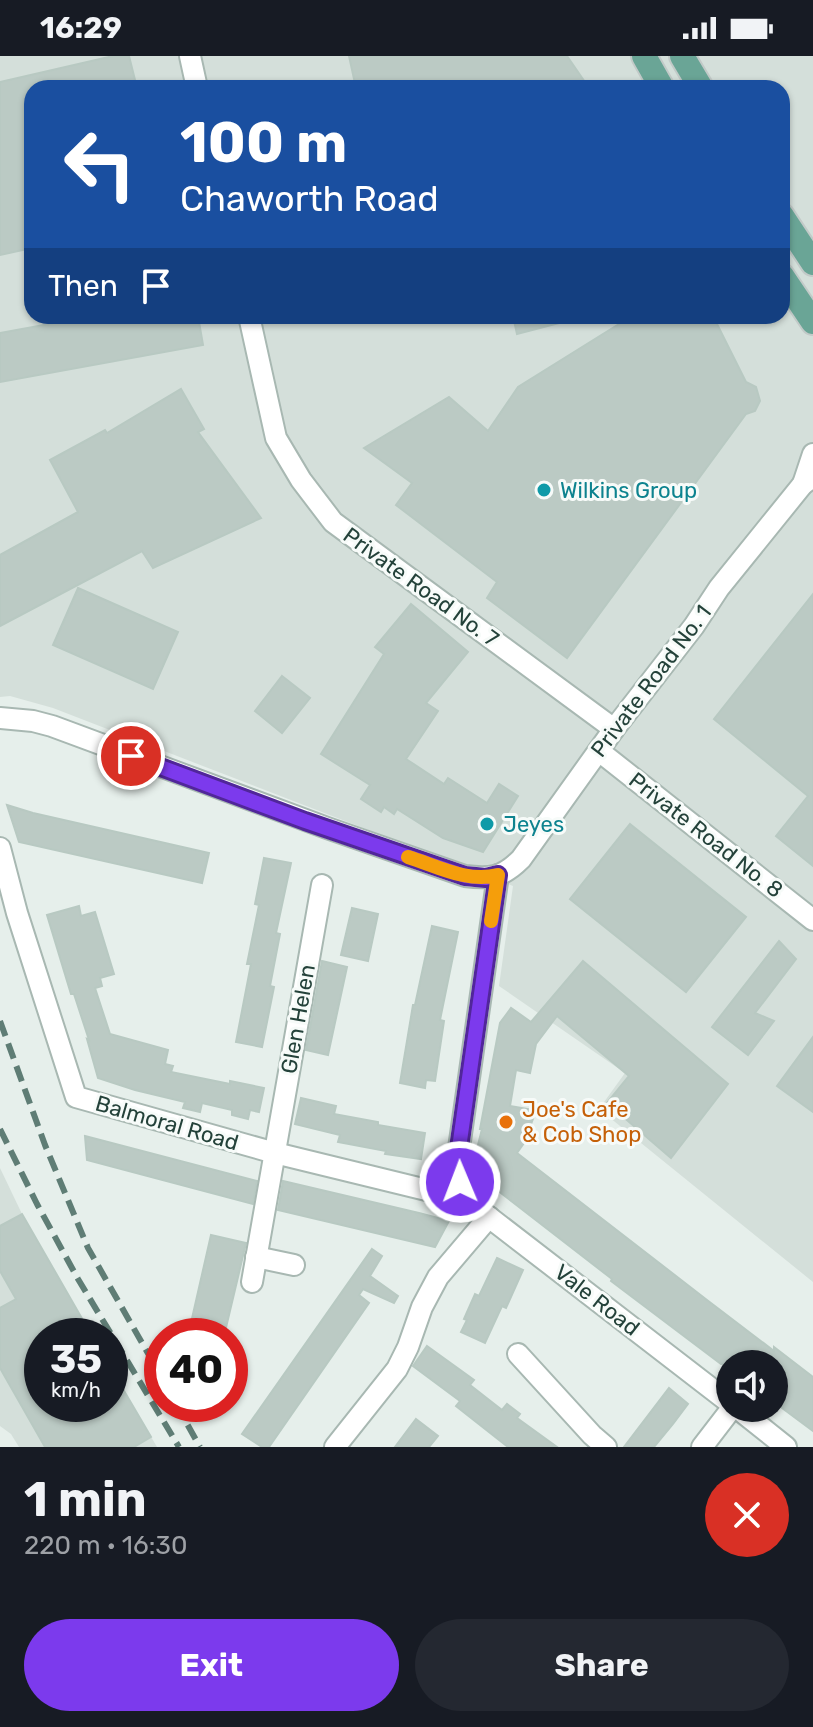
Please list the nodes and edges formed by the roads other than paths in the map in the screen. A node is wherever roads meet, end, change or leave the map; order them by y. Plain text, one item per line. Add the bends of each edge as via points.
1 (190, 56) edge
2 (644, 56) edge
3 (652, 56) edge
4 (682, 56) edge
5 (195, 80) edge
6 (658, 80) edge
7 (659, 80) edge
8 (696, 80) edge
9 (790, 228) edge
10 (813, 263) edge
11 (790, 288) edge
12 (813, 322) edge
13 (251, 324) edge
14 (813, 454) edge
15 (808, 481) edge
16 (0, 718) edge
17 (614, 729) junction
18 (599, 751) junction
19 (0, 848) edge
20 (498, 875) junction
21 (322, 885) dead end
22 (813, 920) edge
23 (275, 1153) junction
24 (466, 1196) junction
25 (489, 1217) junction
26 (256, 1257) junction
27 (294, 1265) dead end
28 (252, 1282) dead end
29 (518, 1354) dead end
30 (716, 1393) edge
31 (721, 1422) edge
32 (754, 1422) edge
33 (335, 1447) edge
34 (606, 1447) edge
35 (702, 1447) edge
36 (786, 1447) edge

1 - 5 street
2 - 6 main road
3 - 7 street
4 - 8 main road
9 - 10 main road
11 - 12 main road
13 - 17 street, Private Road No. 7 via 276,438 333,522
14 - 15 street, Private Road No. 1
15 - 17 street, Private Road No. 1 via 719,588
16 - 20 street via 52,726 465,876
17 - 18 street, Private Road No. 1
18 - 20 street, Private Road No. 1 via 521,859
18 - 22 street, Private Road No. 8
19 - 23 street, Balmoral Road via 76,1097
20 - 24 street via 459,1148 457,1169
21 - 23 street, Glen Helen
23 - 24 street, Balmoral Road
23 - 26 street, Glen Helen
24 - 25 street, Vale Road
25 - 30 street, Vale Road
25 - 33 street via 438,1277 397,1369
26 - 27 street
26 - 28 street, Glen Helen
29 - 34 street
31 - 35 street
32 - 36 street, Vale Road

